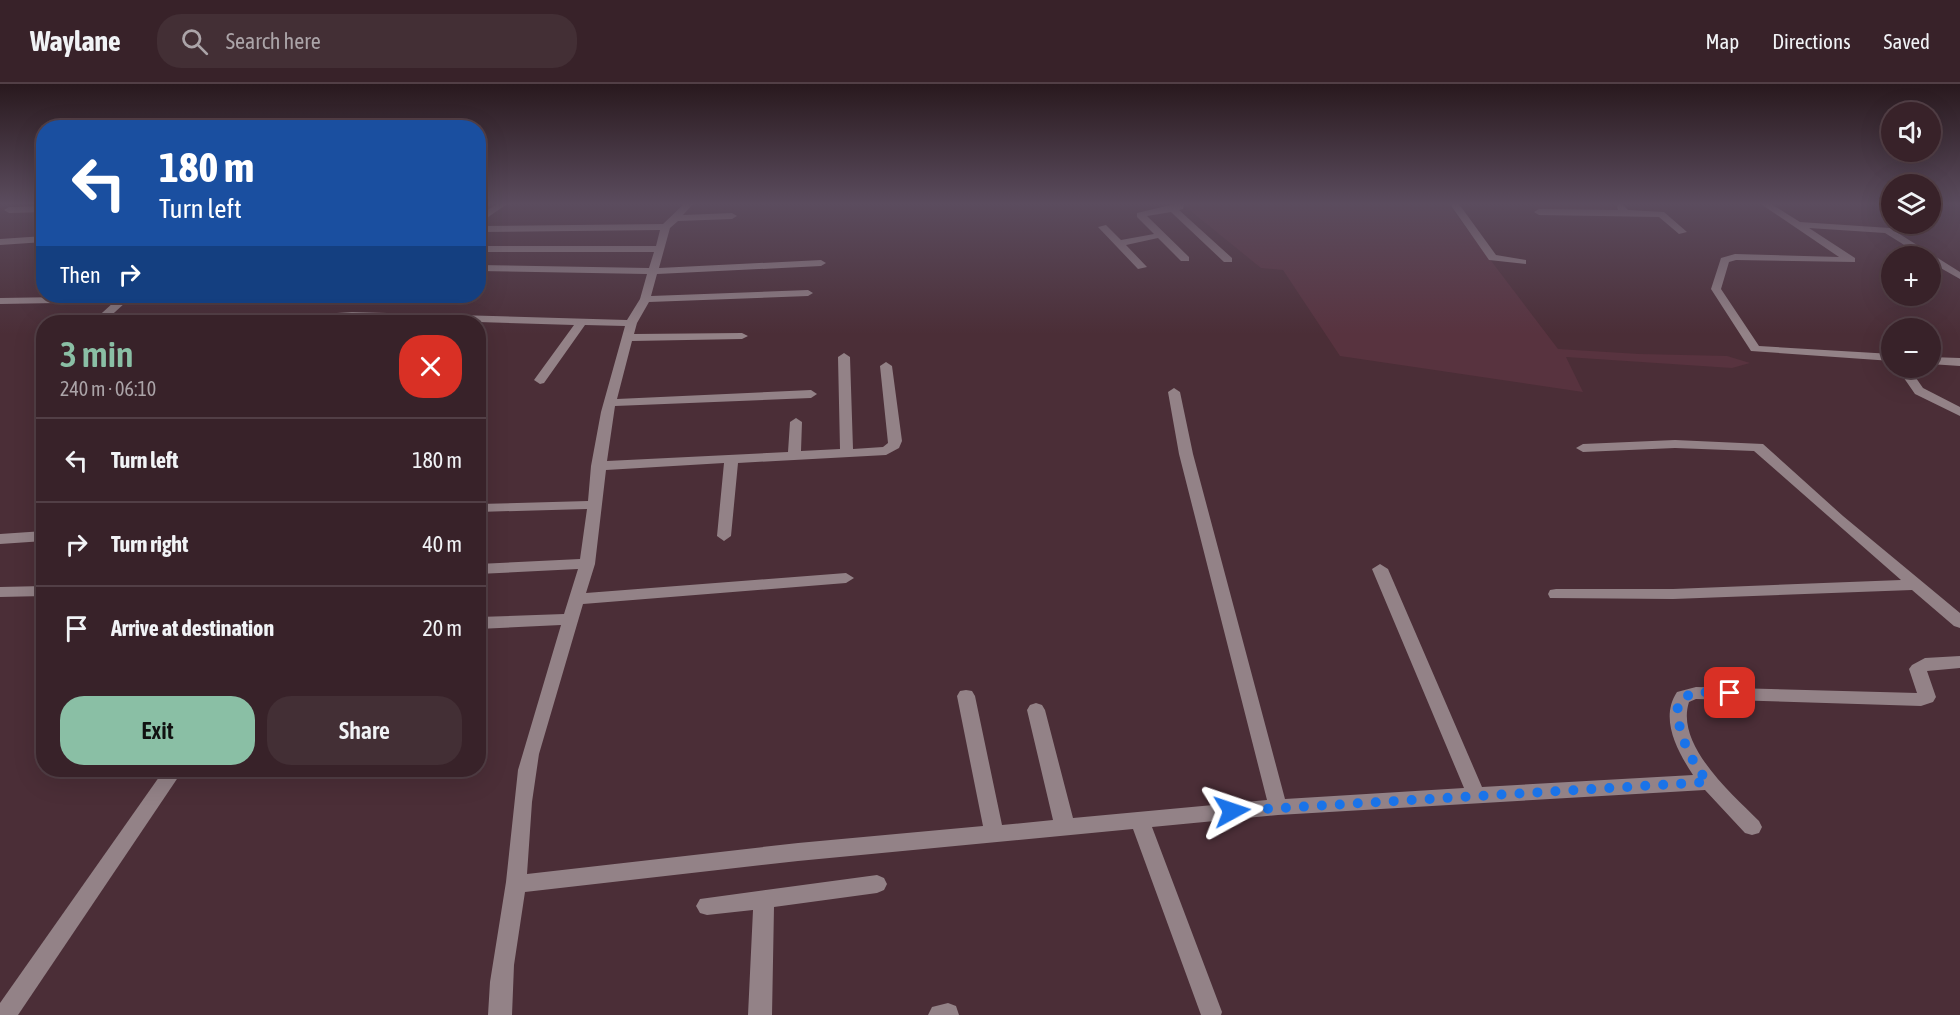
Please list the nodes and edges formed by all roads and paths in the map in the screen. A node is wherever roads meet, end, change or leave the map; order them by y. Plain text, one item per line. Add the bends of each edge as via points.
1 (1123, 247) edge
2 (1173, 247) edge
3 (1216, 247) edge
4 (1485, 247) edge
5 (1832, 247) edge
6 (1915, 247) edge
7 (486, 249) edge
8 (660, 249) joint
9 (1185, 259) dead end
10 (1228, 260) dead end
11 (1522, 262) dead end
12 (821, 263) dead end
13 (1142, 267) dead end
14 (486, 268) edge
15 (653, 271) junction
16 (1960, 276) edge
17 (808, 293) dead end
18 (645, 299) junction
19 (36, 300) edge
20 (0, 301) edge
21 (120, 303) edge
22 (106, 315) edge
23 (486, 321) edge
24 (582, 322) junction
25 (631, 323) junction
26 (742, 336) dead end
27 (626, 338) junction
28 (844, 357) dead end
29 (1881, 357) edge
30 (1941, 361) edge
31 (1960, 362) edge
32 (886, 366) dead end
33 (1910, 378) edge
34 (540, 380) dead end
35 (1174, 392) dead end
36 (811, 394) dead end
37 (609, 403) junction
38 (1960, 412) edge
39 (796, 422) dead end
40 (1583, 448) dead end
41 (847, 454) junction
42 (794, 457) junction
43 (731, 461) junction
44 (598, 466) junction
45 (594, 505) junction
46 (486, 508) edge
47 (724, 536) dead end
48 (36, 537) edge
49 (0, 539) edge
50 (587, 564) junction
51 (486, 569) edge
52 (1380, 569) dead end
53 (846, 578) dead end
54 (1913, 585) junction
55 (36, 591) edge
56 (0, 592) edge
57 (1556, 594) dead end
58 (576, 599) junction
59 (570, 619) junction
60 (1960, 622) edge
61 (486, 623) edge
62 (1960, 662) edge
63 (966, 696) dead end
64 (1036, 710) dead end
65 (169, 777) edge
66 (1708, 782) junction
67 (1476, 795) junction
68 (1278, 807) junction
69 (1140, 820) junction
70 (1065, 827) junction
71 (1752, 827) dead end
72 (994, 833) junction
73 (516, 884) junction
74 (877, 884) dead end
75 (764, 898) junction
76 (707, 906) dead end
77 (1211, 1012) dead end
78 (5, 1015) edge
79 (500, 1015) edge
80 (760, 1015) edge

1 - 13 street
2 - 9 street
3 - 10 street
4 - 11 street via 1493,258
5 - 29 street via 1851,260 1725,260 1716,289 1755,350
6 - 16 street
7 - 8 street
8 - 15 street
12 - 15 street
14 - 15 street
15 - 18 street
17 - 18 street
18 - 25 street
19 - 20 street
21 - 22 street
23 - 24 street
24 - 25 street
24 - 34 street
25 - 27 street
26 - 27 street
27 - 37 street
28 - 41 street
30 - 31 street
32 - 41 street via 894,445 886,451
33 - 38 street via 1919,391
35 - 68 street via 1186,454
36 - 37 street
37 - 44 street
39 - 42 street
40 - 54 street via 1675,444 1758,447
41 - 42 street
42 - 43 street
43 - 44 street
43 - 47 street
44 - 45 street
45 - 46 street
45 - 50 street
48 - 49 street
50 - 51 street
50 - 58 street
52 - 67 street
53 - 58 street
54 - 57 street
54 - 60 street
55 - 56 street
58 - 59 street
59 - 61 street
59 - 73 street via 523,786
62 - 66 street via 1925,664 1918,669 1927,689 1927,697 1921,700 1689,694 1678,703 1679,724 1695,764
63 - 72 street
64 - 70 street
65 - 78 street
66 - 67 street
66 - 71 street
67 - 68 street
68 - 69 street
69 - 70 street
69 - 77 street
70 - 72 street
72 - 73 street
73 - 79 street via 499,985
74 - 75 street
75 - 76 street
75 - 80 street

